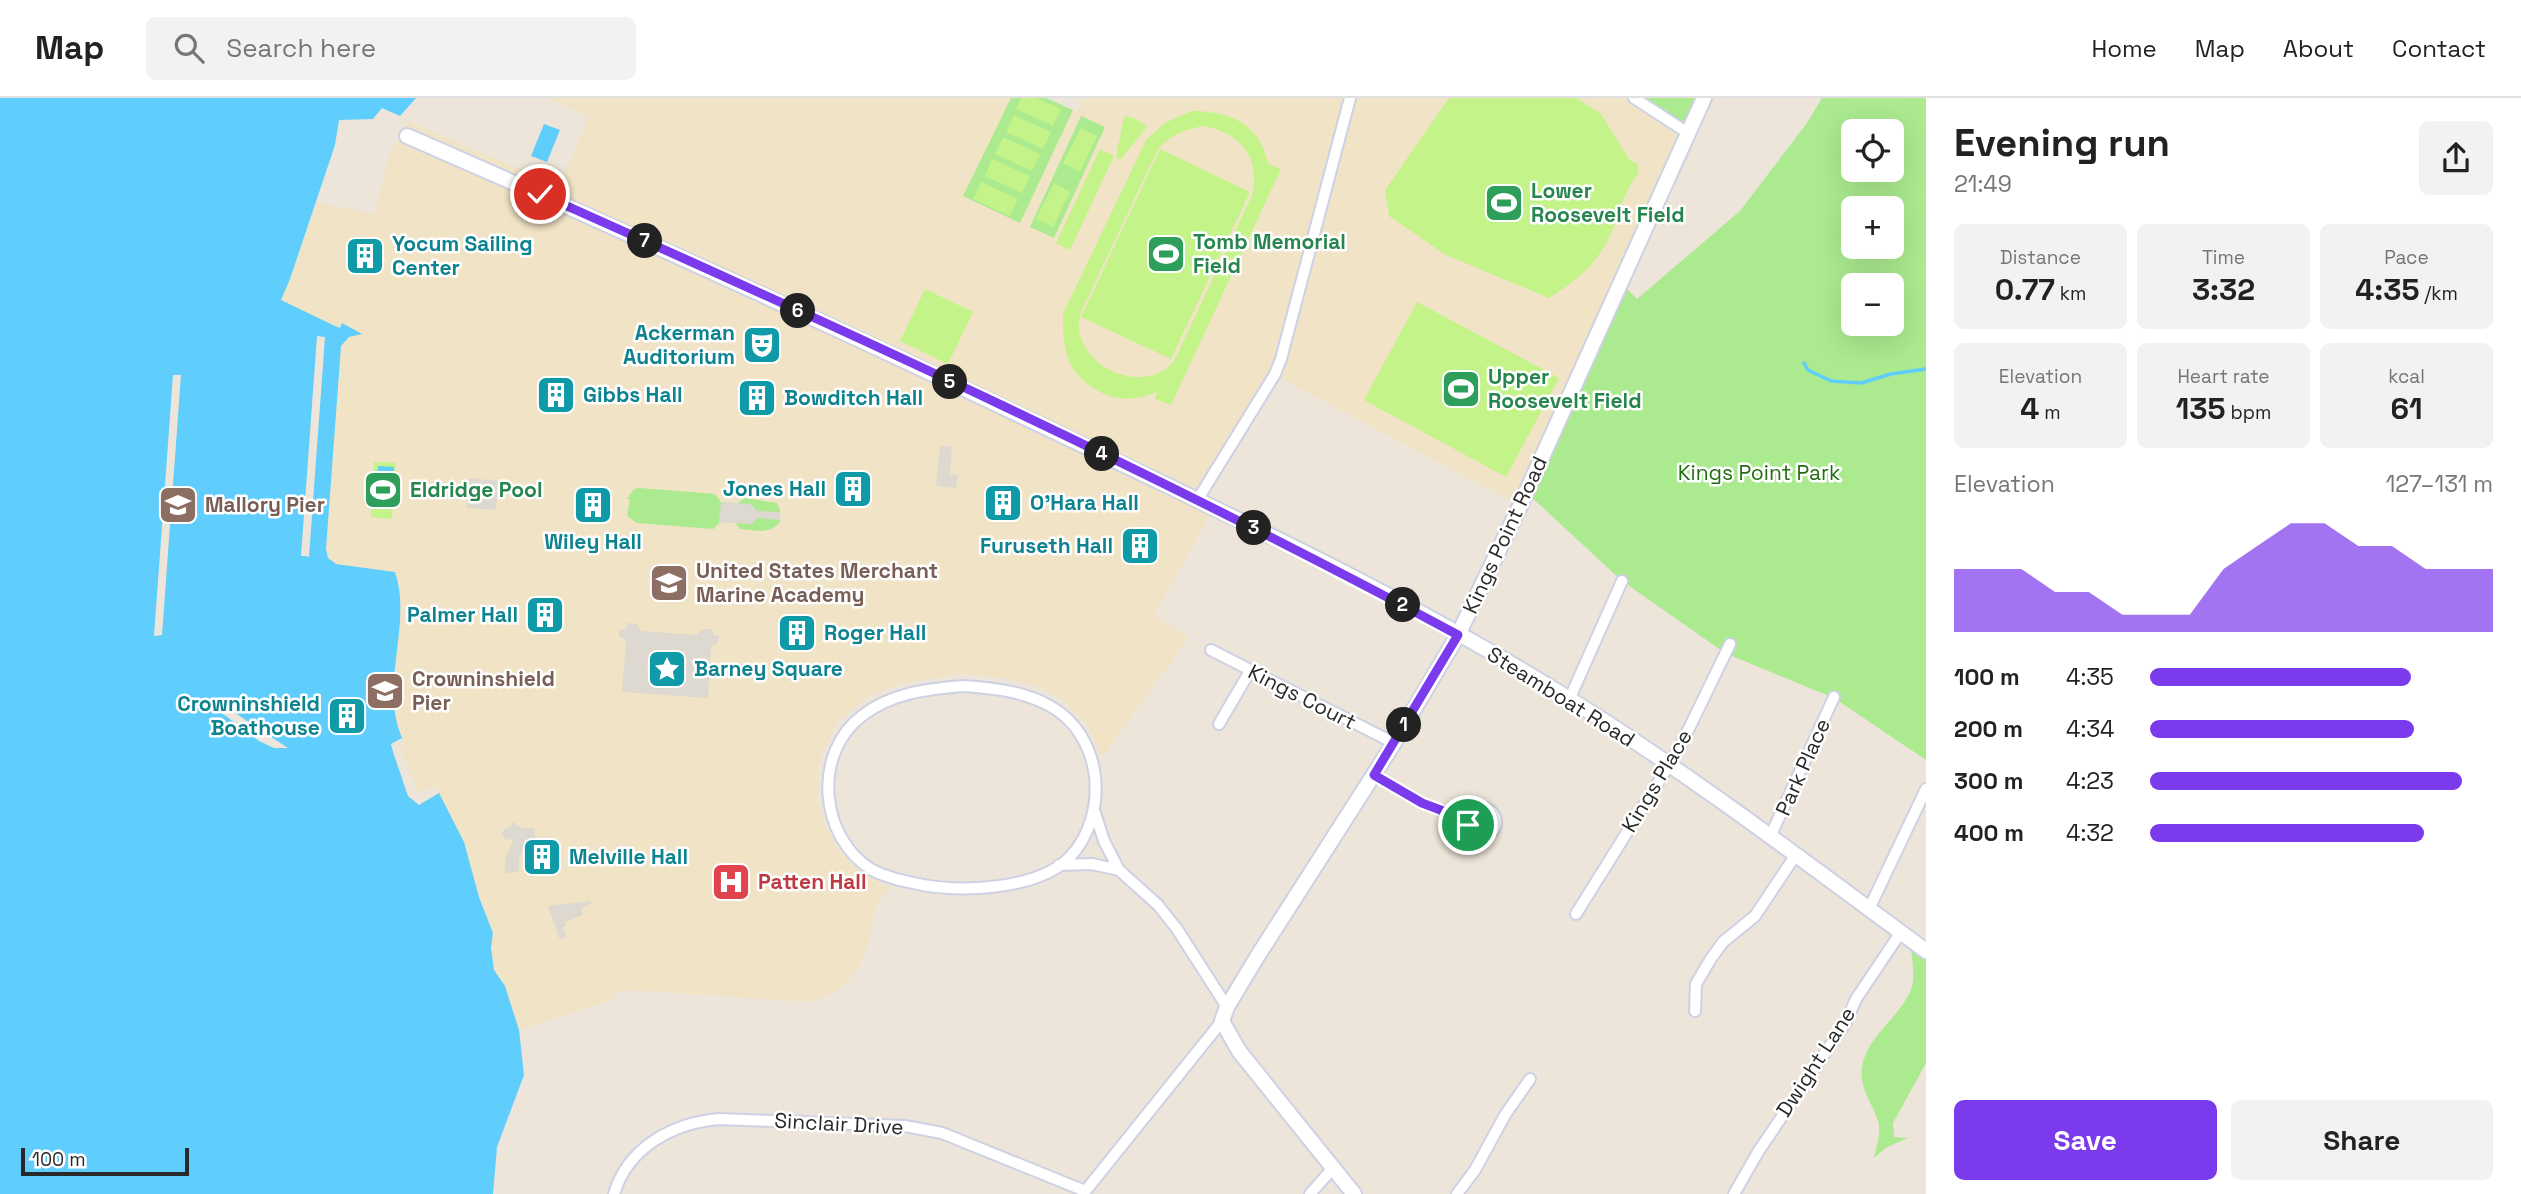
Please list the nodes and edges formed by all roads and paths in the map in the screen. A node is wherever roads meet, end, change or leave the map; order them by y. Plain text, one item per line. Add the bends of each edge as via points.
1 (1349, 98) edge
2 (1634, 98) edge
3 (1703, 98) edge
4 (1688, 133) junction
5 (407, 136) dead end
6 (1198, 499) junction
7 (1622, 580) dead end
8 (1458, 635) junction
9 (1730, 643) dead end
10 (1211, 650) dead end
11 (1250, 671) junction
12 (1835, 697) dead end
13 (1569, 700) junction
14 (1219, 724) dead end
15 (1394, 743) junction
16 (1669, 765) junction
17 (1374, 775) junction
18 (1926, 789) edge
19 (1095, 813) junction
20 (1467, 820) dead end
21 (1770, 837) junction
22 (1795, 856) junction
23 (1058, 865) junction
24 (1119, 870) junction
25 (1869, 909) junction
26 (1576, 914) dead end
27 (1901, 932) junction
28 (1926, 951) edge
29 (1695, 1011) dead end
30 (1225, 1014) junction
31 (1530, 1079) dead end
32 (1333, 1168) junction
33 (1084, 1193) edge
34 (614, 1194) edge
35 (1310, 1194) edge
36 (1354, 1194) edge
37 (1457, 1194) edge
38 (1734, 1194) edge

1 - 6 street via 1281,359
2 - 4 street
3 - 4 street, Kings Point Road
4 - 8 street, Kings Point Road
5 - 6 street, Steamboat Road via 718,274
6 - 8 street, Steamboat Road
7 - 13 street
8 - 13 street, Steamboat Road
8 - 15 street, Kings Point Road
9 - 16 street, Kings Place
10 - 11 street, Kings Court
11 - 14 street
11 - 15 street, Kings Court
12 - 21 street, Park Place
13 - 16 street, Steamboat Road
15 - 17 street, Kings Point Road
16 - 21 street, Steamboat Road
16 - 26 street, Kings Place
17 - 20 street via 1429,807
17 - 30 street, Kings Point Road via 1256,957
18 - 25 street
19 - 23 street via 1070,857
19 - 23 street via 1095,773 1079,732 1058,711 1023,695 963,686 920,690 878,706 846,731 829,772 828,801 840,834 872,870 917,884 972,888 1029,879
19 - 24 street
21 - 22 street, Steamboat Road
22 - 25 street, Steamboat Road
22 - 29 street via 1755,916 1723,942 1710,960 1696,984
23 - 24 street via 1092,864
24 - 30 street via 1177,929
25 - 27 street, Steamboat Road
27 - 28 street, Steamboat Road
27 - 38 street, Dwight Lane
30 - 32 street via 1239,1051
30 - 33 street, Sinclair Drive
31 - 37 street
32 - 35 street
32 - 36 street
33 - 34 street, Sinclair Drive via 955,1138 912,1127 719,1119 696,1121 651,1141 624,1172

